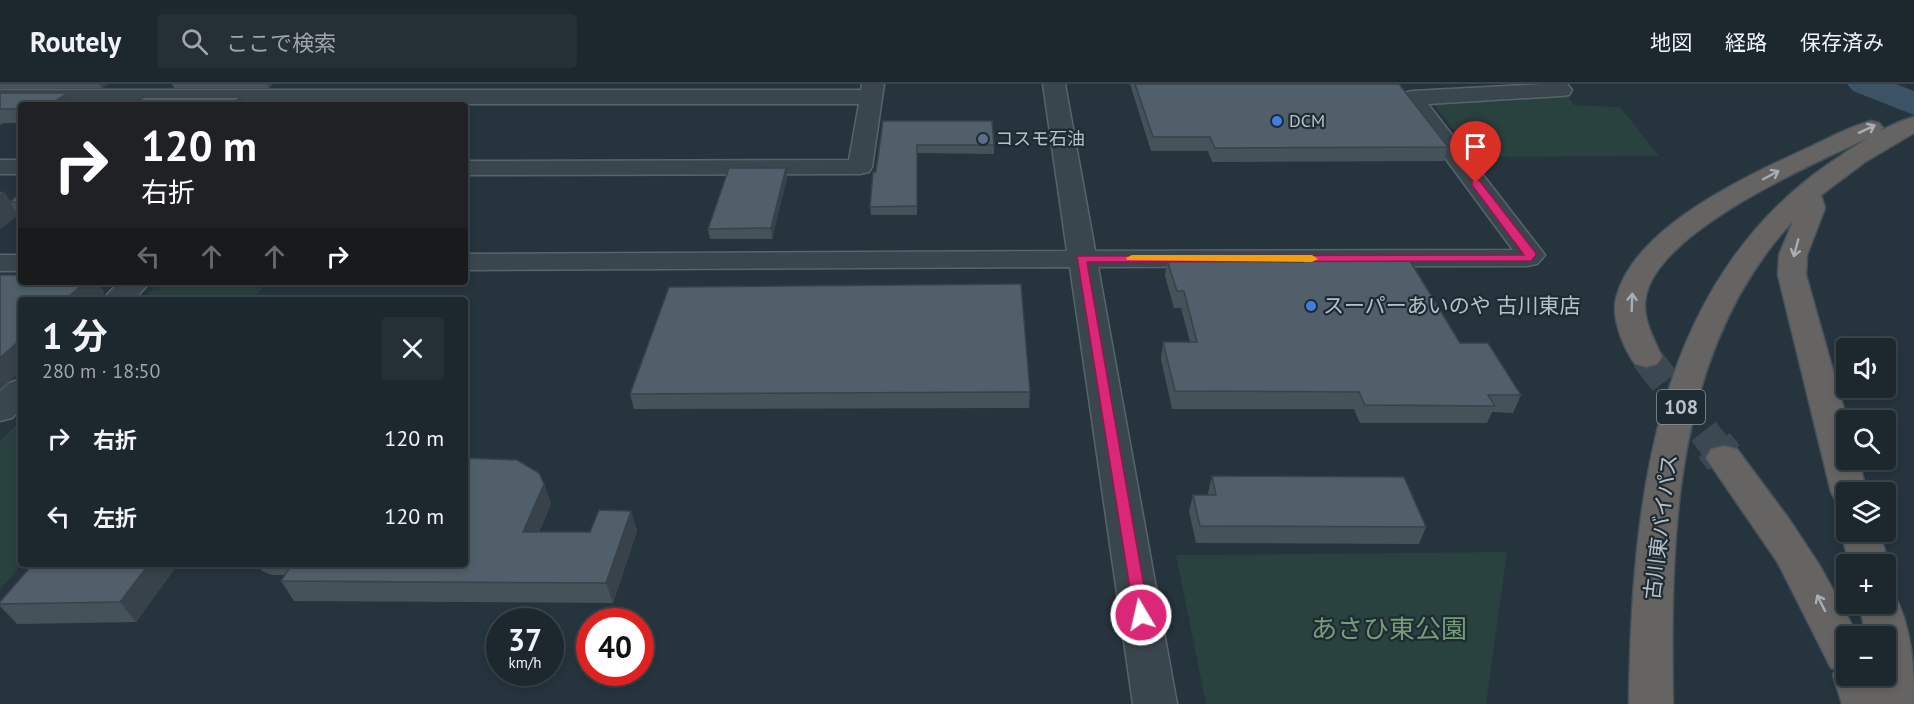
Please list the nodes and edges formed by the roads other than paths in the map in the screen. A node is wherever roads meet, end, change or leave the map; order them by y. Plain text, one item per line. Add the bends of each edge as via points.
1 (1054, 84) edge
2 (1555, 84) edge
3 (872, 91) edge
4 (352, 95) edge
5 (0, 97) edge
6 (1914, 108) edge
7 (1914, 124) edge
8 (1832, 157) junction
9 (0, 167) edge
10 (18, 167) edge
11 (468, 168) edge
12 (1808, 193) junction
13 (1081, 259) junction
14 (468, 262) edge
15 (0, 263) edge
16 (18, 263) edge
17 (133, 285) edge
18 (120, 297) edge
19 (1646, 357) tunnel mouth
20 (18, 393) edge
21 (0, 410) edge
22 (1724, 458) tunnel mouth
23 (1846, 482) edge
24 (1882, 614) edge
25 (1836, 635) edge
26 (1858, 686) edge
27 (1155, 704) edge
28 (1651, 704) edge
29 (1864, 704) edge
30 (1904, 704) edge

1 - 13 street
2 - 13 street via 1561,90 1412,98 1531,255 1527,258
3 - 4 street
3 - 11 street via 860,167
4 - 5 street
8 -> 6 highway
7 - 8 highway, 古川東バイパス / 108
8 - 12 highway, 古川東バイパス / 108
19 -> 8 highway via 1632,323 1631,295 1640,273 1655,255 1712,209 1750,186
9 - 10 street
12 -> 23 highway via 1812,208 1793,255 1792,275
12 - 28 highway, 古川東バイパス / 108 via 1748,259 1724,293 1705,332 1687,386 1663,489 1653,570
13 - 14 street
13 - 27 street
15 - 16 street
17 - 18 street
20 - 21 street
25 -> 22 highway via 1786,542
24 - 30 highway
26 - 29 highway

